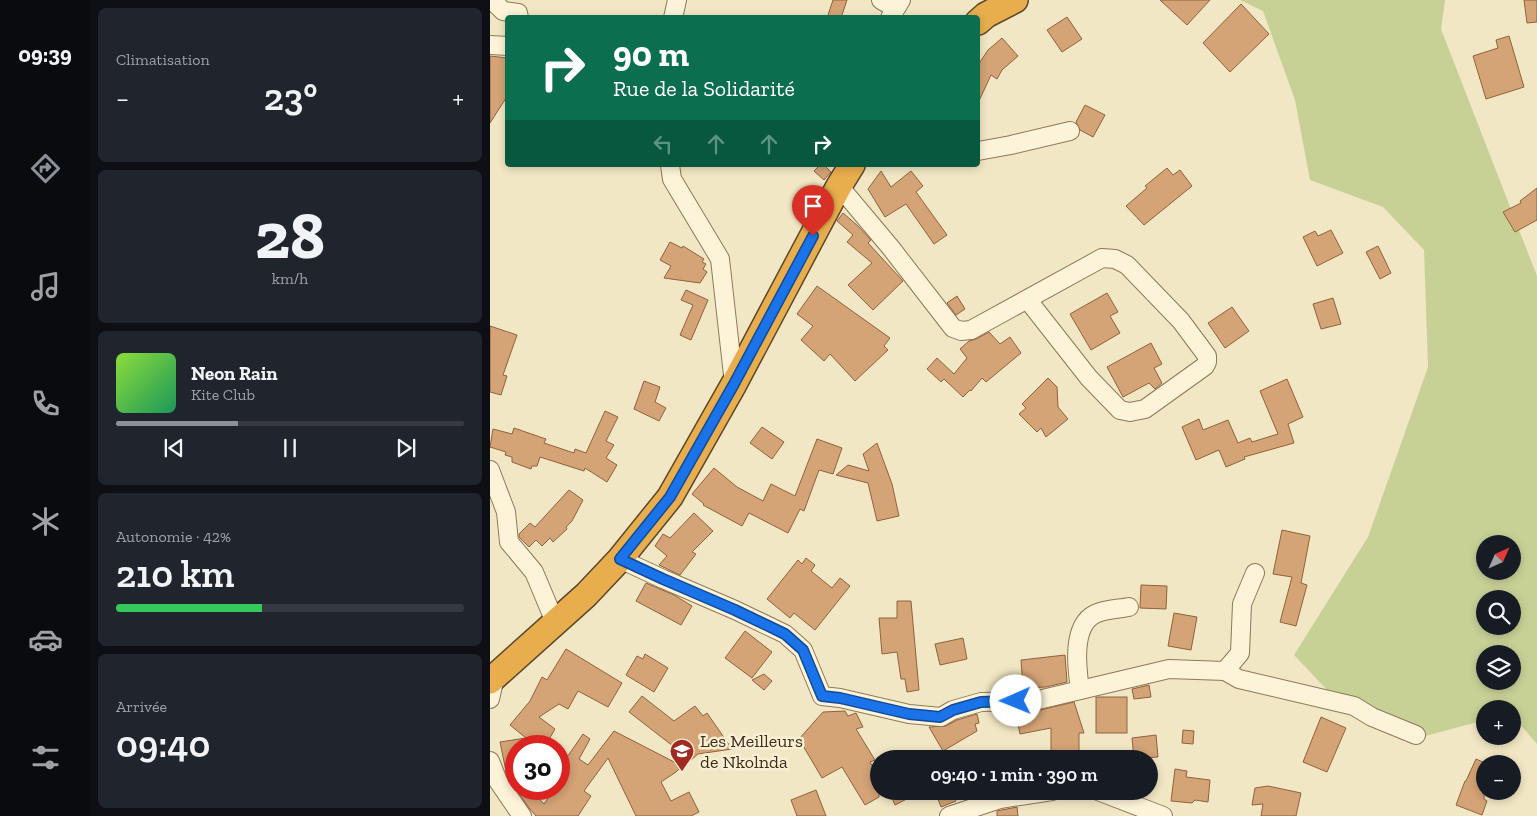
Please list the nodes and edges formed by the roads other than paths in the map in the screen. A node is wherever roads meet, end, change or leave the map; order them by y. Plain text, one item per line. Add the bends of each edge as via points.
1 (492, 0) edge
2 (676, 0) edge
3 (1015, 0) edge
4 (518, 15) edge
5 (674, 15) edge
6 (980, 20) edge
7 (490, 46) edge
8 (505, 46) edge
9 (1070, 131) dead end
10 (980, 151) edge
11 (670, 167) edge
12 (851, 167) edge
13 (839, 186) junction
14 (1027, 299) junction
15 (734, 384) junction
16 (490, 470) edge
17 (620, 559) junction
18 (1255, 573) dead end
19 (1129, 607) dead end
20 (555, 622) junction
21 (1225, 671) junction
22 (492, 686) edge
23 (1080, 690) junction
24 (1416, 735) dead end
25 (490, 761) edge
26 (994, 800) edge
27 (1121, 800) edge
28 (522, 816) edge
29 (949, 816) edge
30 (1163, 816) edge

1 - 4 street via 504,11
2 - 5 street
3 - 6 highway
7 - 8 street
9 - 10 street
11 - 15 street via 672,179 720,259
12 - 13 highway
13 - 14 street via 953,328 971,330
13 - 15 highway
14 - 14 street via 1102,258 1115,259 1127,265 1181,321 1207,356 1207,362 1145,409 1120,410 1089,378
15 - 17 highway via 670,497
16 - 20 street via 506,512 509,542 534,572
17 - 20 highway
17 - 23 street via 785,634 803,650 822,696 940,717 981,702 1034,700
18 - 21 street via 1242,604 1240,653
19 - 23 street via 1094,614 1084,626 1077,647
20 - 22 highway
21 - 23 street via 1169,669
21 - 24 street via 1239,679 1354,706
25 - 28 street via 498,781
26 - 29 street
27 - 30 street

